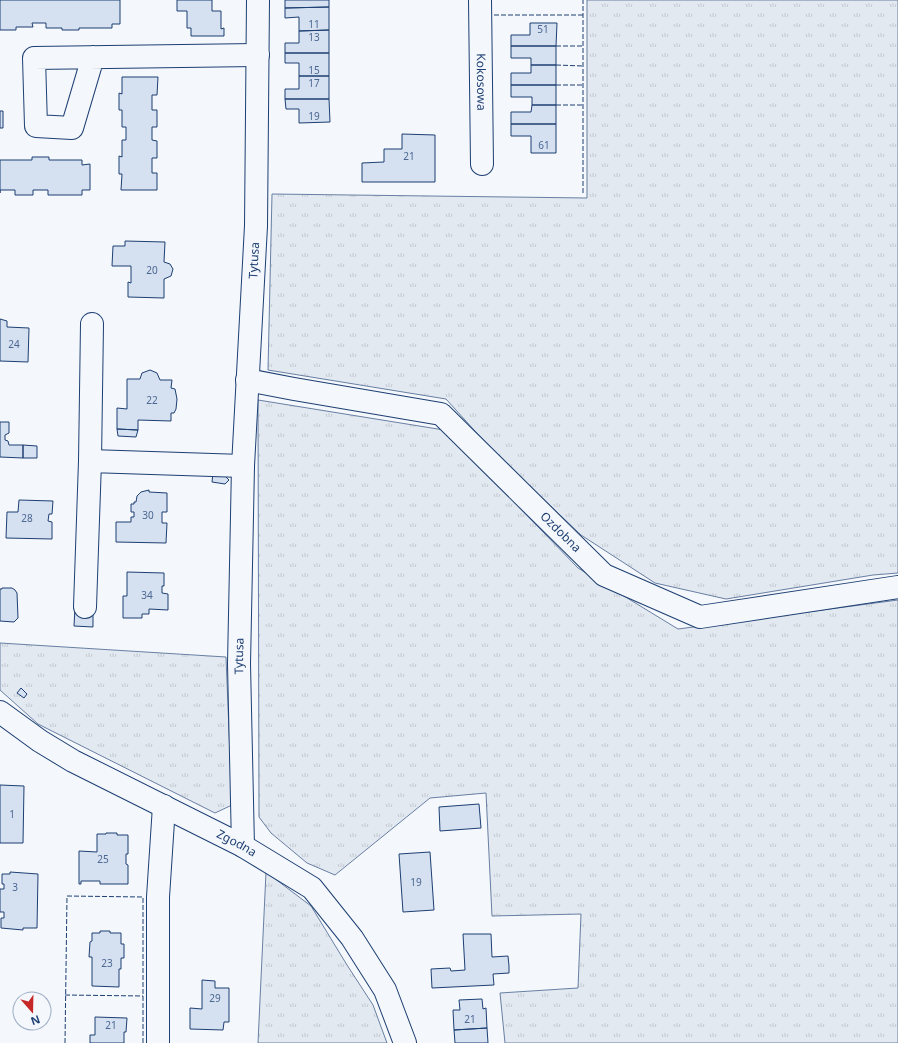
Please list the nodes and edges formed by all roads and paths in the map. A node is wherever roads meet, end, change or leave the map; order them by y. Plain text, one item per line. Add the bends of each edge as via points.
1 (258, 0) edge
2 (480, 0) edge
3 (258, 55) junction
4 (93, 57) dead end
5 (482, 164) dead end
6 (92, 324) dead end
7 (247, 380) junction
8 (90, 461) junction
9 (243, 466) junction
10 (898, 587) edge
11 (84, 607) dead end
12 (0, 712) edge
13 (164, 806) junction
14 (243, 846) junction
15 (158, 1043) edge
16 (405, 1043) edge

1 - 3 street, Tytusa
2 - 5 street, Kokosowa
3 - 4 street
3 - 7 street, Tytusa via 256,226
6 - 8 street
7 - 9 street, Tytusa
7 - 10 street, Ozdobna via 441,414 604,575 700,617
8 - 9 street
8 - 11 street
9 - 14 street, Tytusa via 239,664
12 - 13 street, Zgodna via 40,741 74,761
13 - 14 street, Zgodna
13 - 15 street via 158,897
14 - 16 street, Zgodna via 312,888 352,938 385,990

